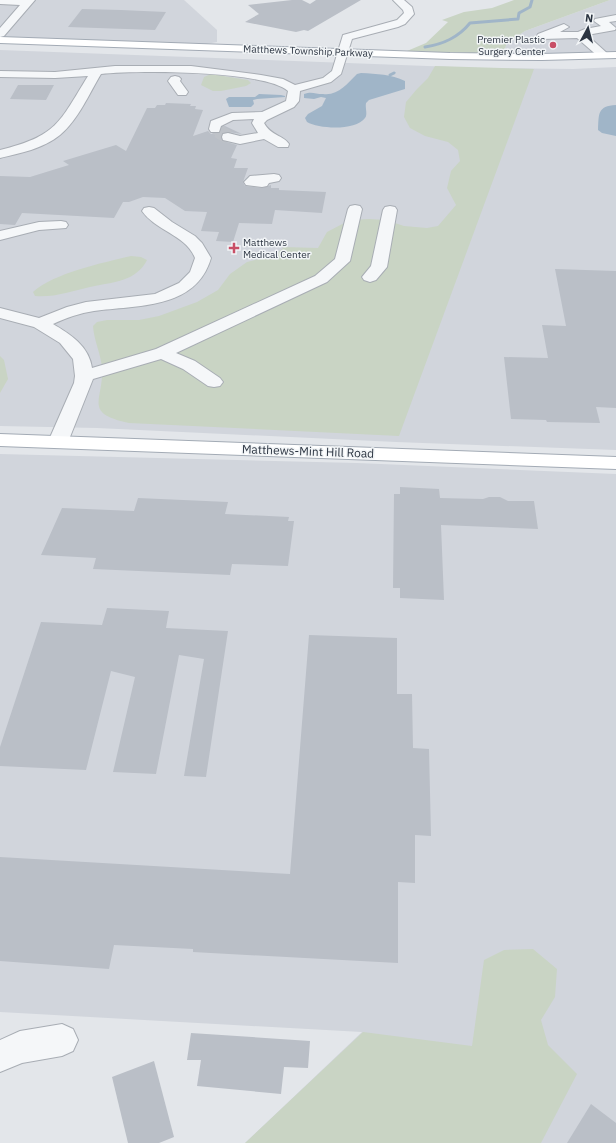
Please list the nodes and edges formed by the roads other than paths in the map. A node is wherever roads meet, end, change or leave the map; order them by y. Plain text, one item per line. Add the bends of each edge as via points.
1 (389, 0) edge
2 (398, 0) edge
3 (0, 1) edge
4 (29, 1) edge
5 (616, 18) edge
6 (564, 27) dead end
7 (585, 33) junction
8 (0, 34) edge
9 (0, 40) edge
10 (0, 47) edge
11 (616, 55) edge
12 (342, 56) junction
13 (604, 56) junction
14 (324, 61) junction
15 (616, 63) edge
16 (97, 71) junction
17 (178, 72) junction
18 (0, 74) edge
19 (291, 88) junction
20 (182, 92) dead end
21 (263, 116) junction
22 (215, 129) dead end
23 (267, 135) junction
24 (228, 137) tunnel mouth
25 (283, 144) dead end
26 (0, 154) edge
27 (355, 209) dead end
28 (390, 210) dead end
29 (149, 211) dead end
30 (61, 225) dead end
31 (0, 236) edge
32 (370, 277) dead end
33 (0, 313) edge
34 (40, 323) junction
35 (162, 353) junction
36 (84, 376) junction
37 (214, 382) dead end
38 (0, 440) edge
39 (58, 442) junction
40 (616, 463) edge
41 (62, 1040) dead end
42 (0, 1056) edge

1 - 14 street via 396,9 391,18 334,38
2 - 12 street via 408,9 409,14 405,19 394,25 348,38
3 - 4 street
4 - 8 street
5 - 7 street via 599,21 611,28
6 - 7 street via 542,36
7 - 13 street
9 - 14 main road, Matthews Township Parkway
10 - 14 main road, Matthews Township Parkway
11 - 13 main road, Matthews Township Parkway
12 - 13 main road, Matthews Township Parkway
12 - 14 main road, Matthews Township Parkway
12 - 15 main road, Matthews Township Parkway via 499,65
12 - 19 street via 337,72 328,80
14 - 19 street via 318,74
16 - 17 street via 120,69
16 - 18 street via 50,75
16 - 26 street via 56,132 31,145
17 - 19 street via 245,75
17 - 20 street via 174,81
19 - 21 street via 294,98 290,104
21 - 22 street via 230,117 216,124
21 - 23 street via 258,123
23 - 24 street via 245,140
23 - 25 street
27 - 35 street via 342,261 321,279
28 - 32 street via 380,267
29 - 34 street via 199,247 203,258 194,277 181,288 161,296 130,304 81,308
30 - 31 street via 38,226
33 - 34 street
34 - 36 street via 66,338 82,358
35 - 36 street
35 - 37 street via 189,365
36 - 39 street
38 - 39 main road, Matthews-Mint Hill Road
39 - 40 main road, Matthews-Mint Hill Road
41 - 42 street via 20,1047

